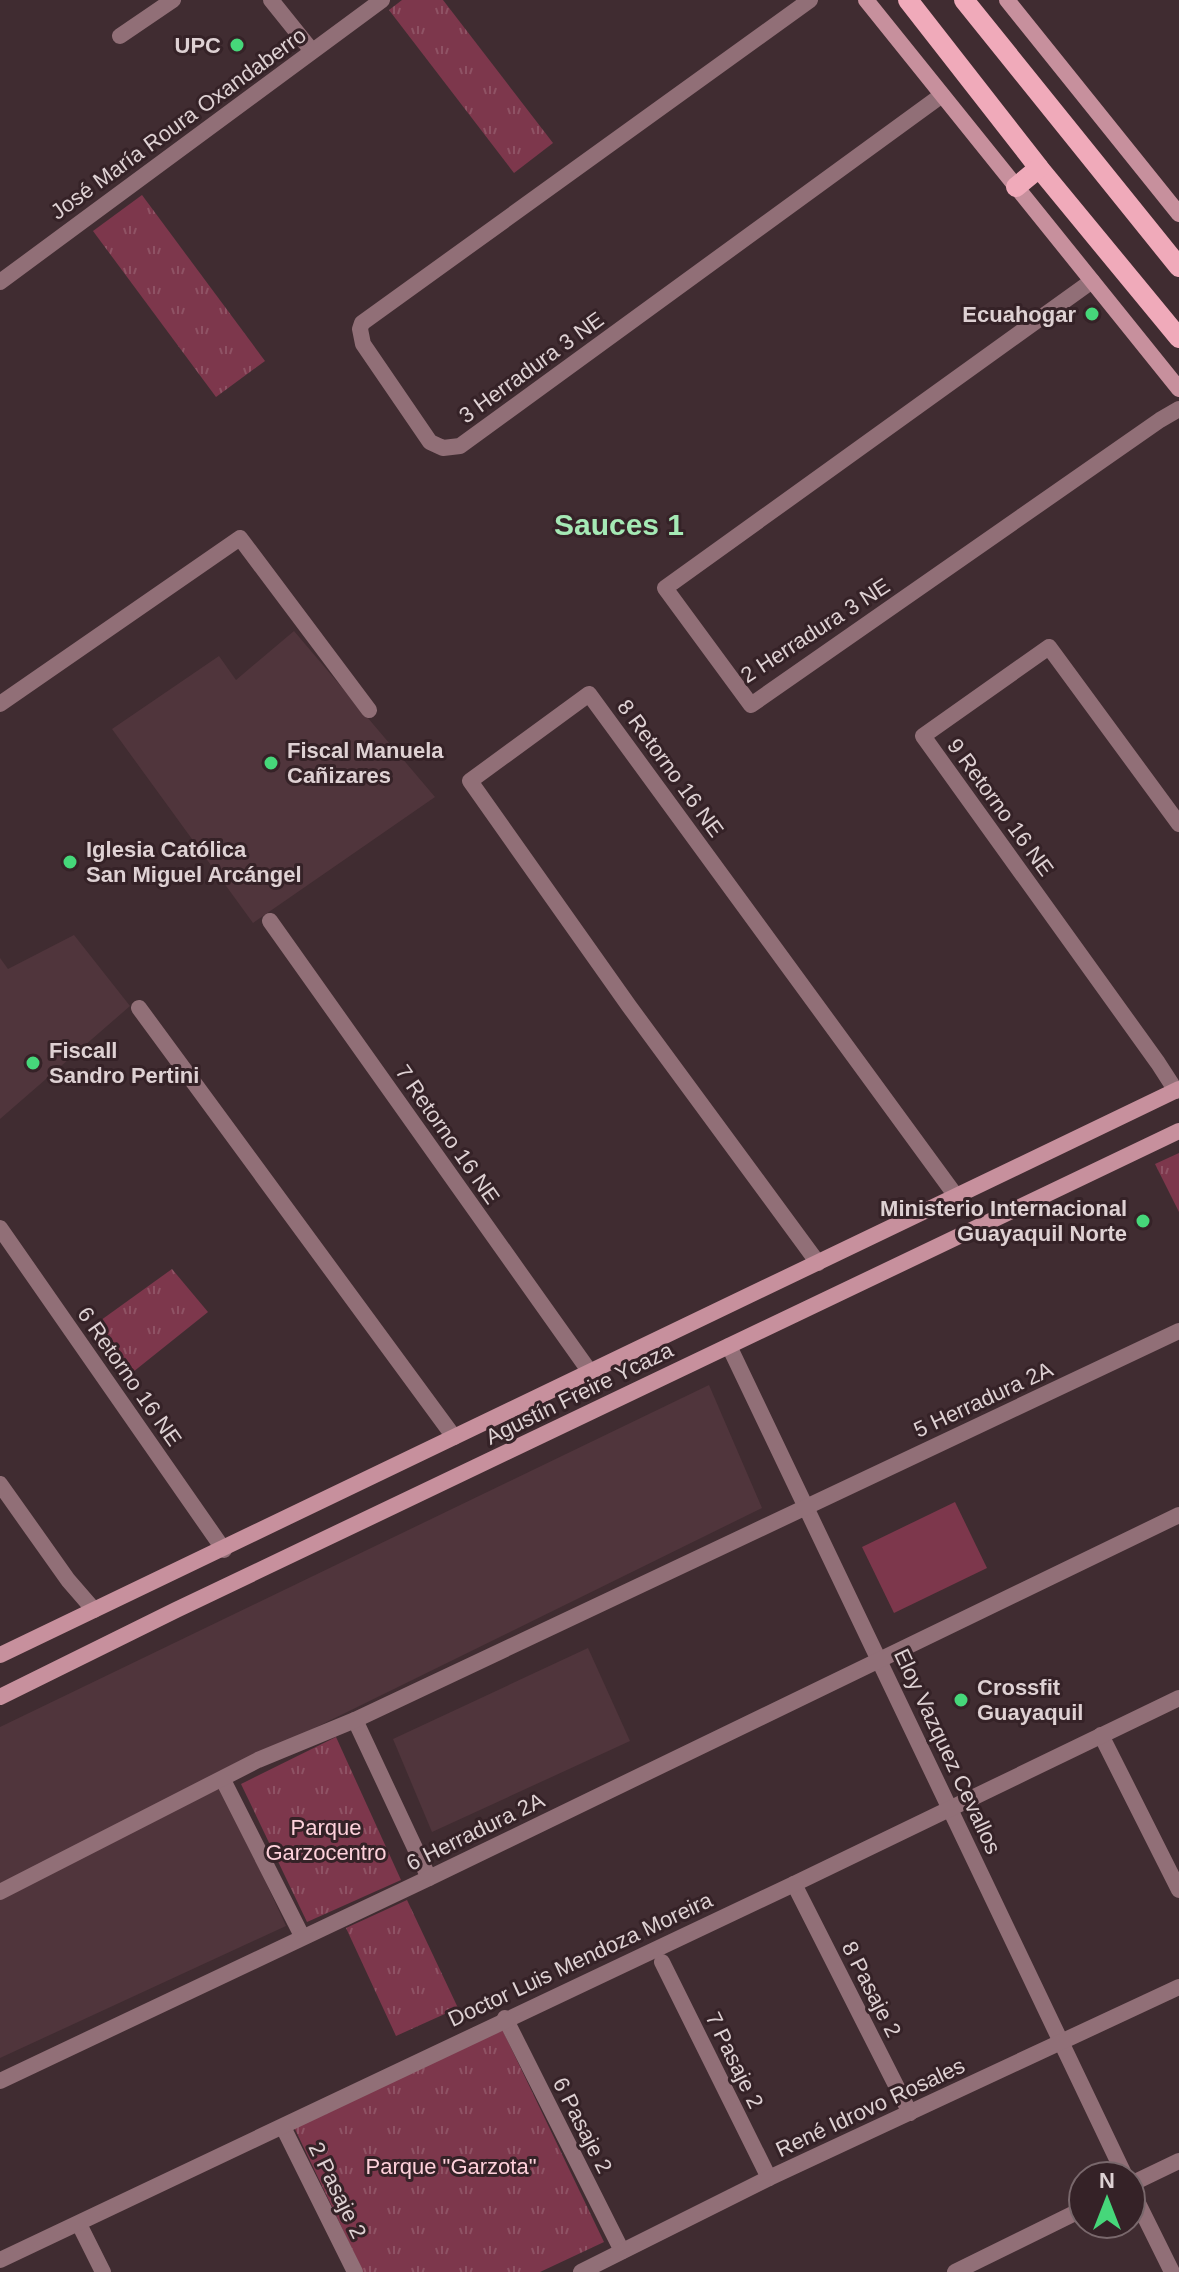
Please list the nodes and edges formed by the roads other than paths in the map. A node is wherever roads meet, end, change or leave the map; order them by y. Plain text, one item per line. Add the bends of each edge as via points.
1 (173, 0) edge
2 (271, 0) edge
3 (382, 0) edge
4 (810, 0) edge
5 (866, 0) edge
6 (908, 0) edge
7 (964, 0) edge
8 (1007, 0) edge
9 (120, 36) dead end
10 (312, 51) junction
11 (942, 95) junction
12 (1039, 168) junction
13 (1016, 187) junction
14 (1179, 214) edge
15 (1179, 267) edge
16 (1092, 281) junction
17 (0, 282) edge
18 (1179, 338) edge
19 (1179, 389) edge
20 (1179, 409) edge
21 (0, 704) edge
22 (369, 710) dead end
23 (1179, 824) edge
24 (270, 921) dead end
25 (139, 1008) dead end
26 (1177, 1090) edge
27 (1179, 1131) edge
28 (956, 1196) junction
29 (0, 1228) edge
30 (818, 1263) junction
31 (1179, 1331) edge
32 (729, 1346) junction
33 (590, 1372) junction
34 (454, 1437) junction
35 (0, 1484) edge
36 (806, 1506) junction
37 (1179, 1515) edge
38 (224, 1550) junction
39 (94, 1610) junction
40 (0, 1655) edge
41 (880, 1660) junction
42 (0, 1697) edge
43 (1179, 1698) edge
44 (355, 1720) junction
45 (1101, 1735) junction
46 (223, 1780) junction
47 (950, 1808) junction
48 (429, 1878) junction
49 (794, 1884) junction
50 (1179, 1890) edge
51 (0, 1892) edge
52 (302, 1936) junction
53 (662, 1962) dead end
54 (1179, 1987) edge
55 (505, 2018) junction
56 (1062, 2042) junction
57 (0, 2081) edge
58 (910, 2113) junction
59 (283, 2127) junction
60 (1117, 2160) edge
61 (1179, 2161) edge
62 (769, 2178) junction
63 (1147, 2178) edge
64 (1067, 2217) edge
65 (1147, 2220) edge
66 (79, 2224) junction
67 (622, 2251) junction
68 (0, 2260) edge
69 (103, 2272) edge
70 (355, 2272) edge
71 (581, 2272) edge
72 (955, 2272) edge
73 (1172, 2272) edge

1 - 9 street
2 - 10 street
3 - 10 street, José María Roura Oxandaberro
4 - 11 street, 3 Herradura 3 NE via 362,323 363,344 430,442 443,448 460,446
5 - 11 main road
6 - 12 main road
7 - 15 main road
8 - 14 main road
10 - 17 street, José María Roura Oxandaberro
11 - 13 main road
12 - 13 main road
12 - 18 main road
13 - 16 main road
16 - 19 main road
16 - 20 street, 2 Herradura 3 NE via 665,588 751,705
21 - 22 street via 240,538
23 - 26 street, 9 Retorno 16 NE via 1049,647 923,736
24 - 33 street, 7 Retorno 16 NE
25 - 34 street
26 - 28 main road, Agustín Freire Ycaza
27 - 32 main road, Agustín Freire Ycaza
28 - 30 main road, Agustín Freire Ycaza
28 - 30 street, 8 Retorno 16 NE via 589,694 470,781
29 - 38 street, 6 Retorno 16 NE
30 - 33 main road, Agustín Freire Ycaza
31 - 36 street, 5 Herradura 2A
32 - 36 street, Eloy Vazquez Cevallos
32 - 42 main road, Agustín Freire Ycaza
33 - 34 main road, Agustín Freire Ycaza
34 - 38 main road, Agustín Freire Ycaza
35 - 39 street
36 - 41 street, Eloy Vazquez Cevallos
36 - 44 street
37 - 41 street
38 - 39 main road, Agustín Freire Ycaza
39 - 40 main road, Agustín Freire Ycaza
41 - 47 street, Eloy Vazquez Cevallos
41 - 48 street, 6 Herradura 2A
43 - 45 street, Doctor Luis Mendoza Moreira
44 - 46 street
44 - 48 street
45 - 47 street, Doctor Luis Mendoza Moreira
45 - 50 street
46 - 51 street
46 - 52 street
47 - 49 street, Doctor Luis Mendoza Moreira
47 - 56 street, Eloy Vazquez Cevallos
48 - 52 street, 6 Herradura 2A
49 - 55 street, Doctor Luis Mendoza Moreira
49 - 58 street, 8 Pasaje 2
52 - 57 street, 6 Herradura 2A
53 - 62 street, 7 Pasaje 2
54 - 56 street, René Idrovo Rosales
55 - 59 street, Doctor Luis Mendoza Moreira
55 - 67 street, 6 Pasaje 2
56 - 58 street, René Idrovo Rosales
56 - 60 street, Eloy Vazquez Cevallos
58 - 62 street, René Idrovo Rosales
59 - 66 street, Doctor Luis Mendoza Moreira
59 - 70 street, 2 Pasaje 2
61 - 63 street
62 - 67 street, René Idrovo Rosales
64 - 72 street
65 - 73 street
66 - 68 street, Doctor Luis Mendoza Moreira
66 - 69 street
67 - 71 street, René Idrovo Rosales

